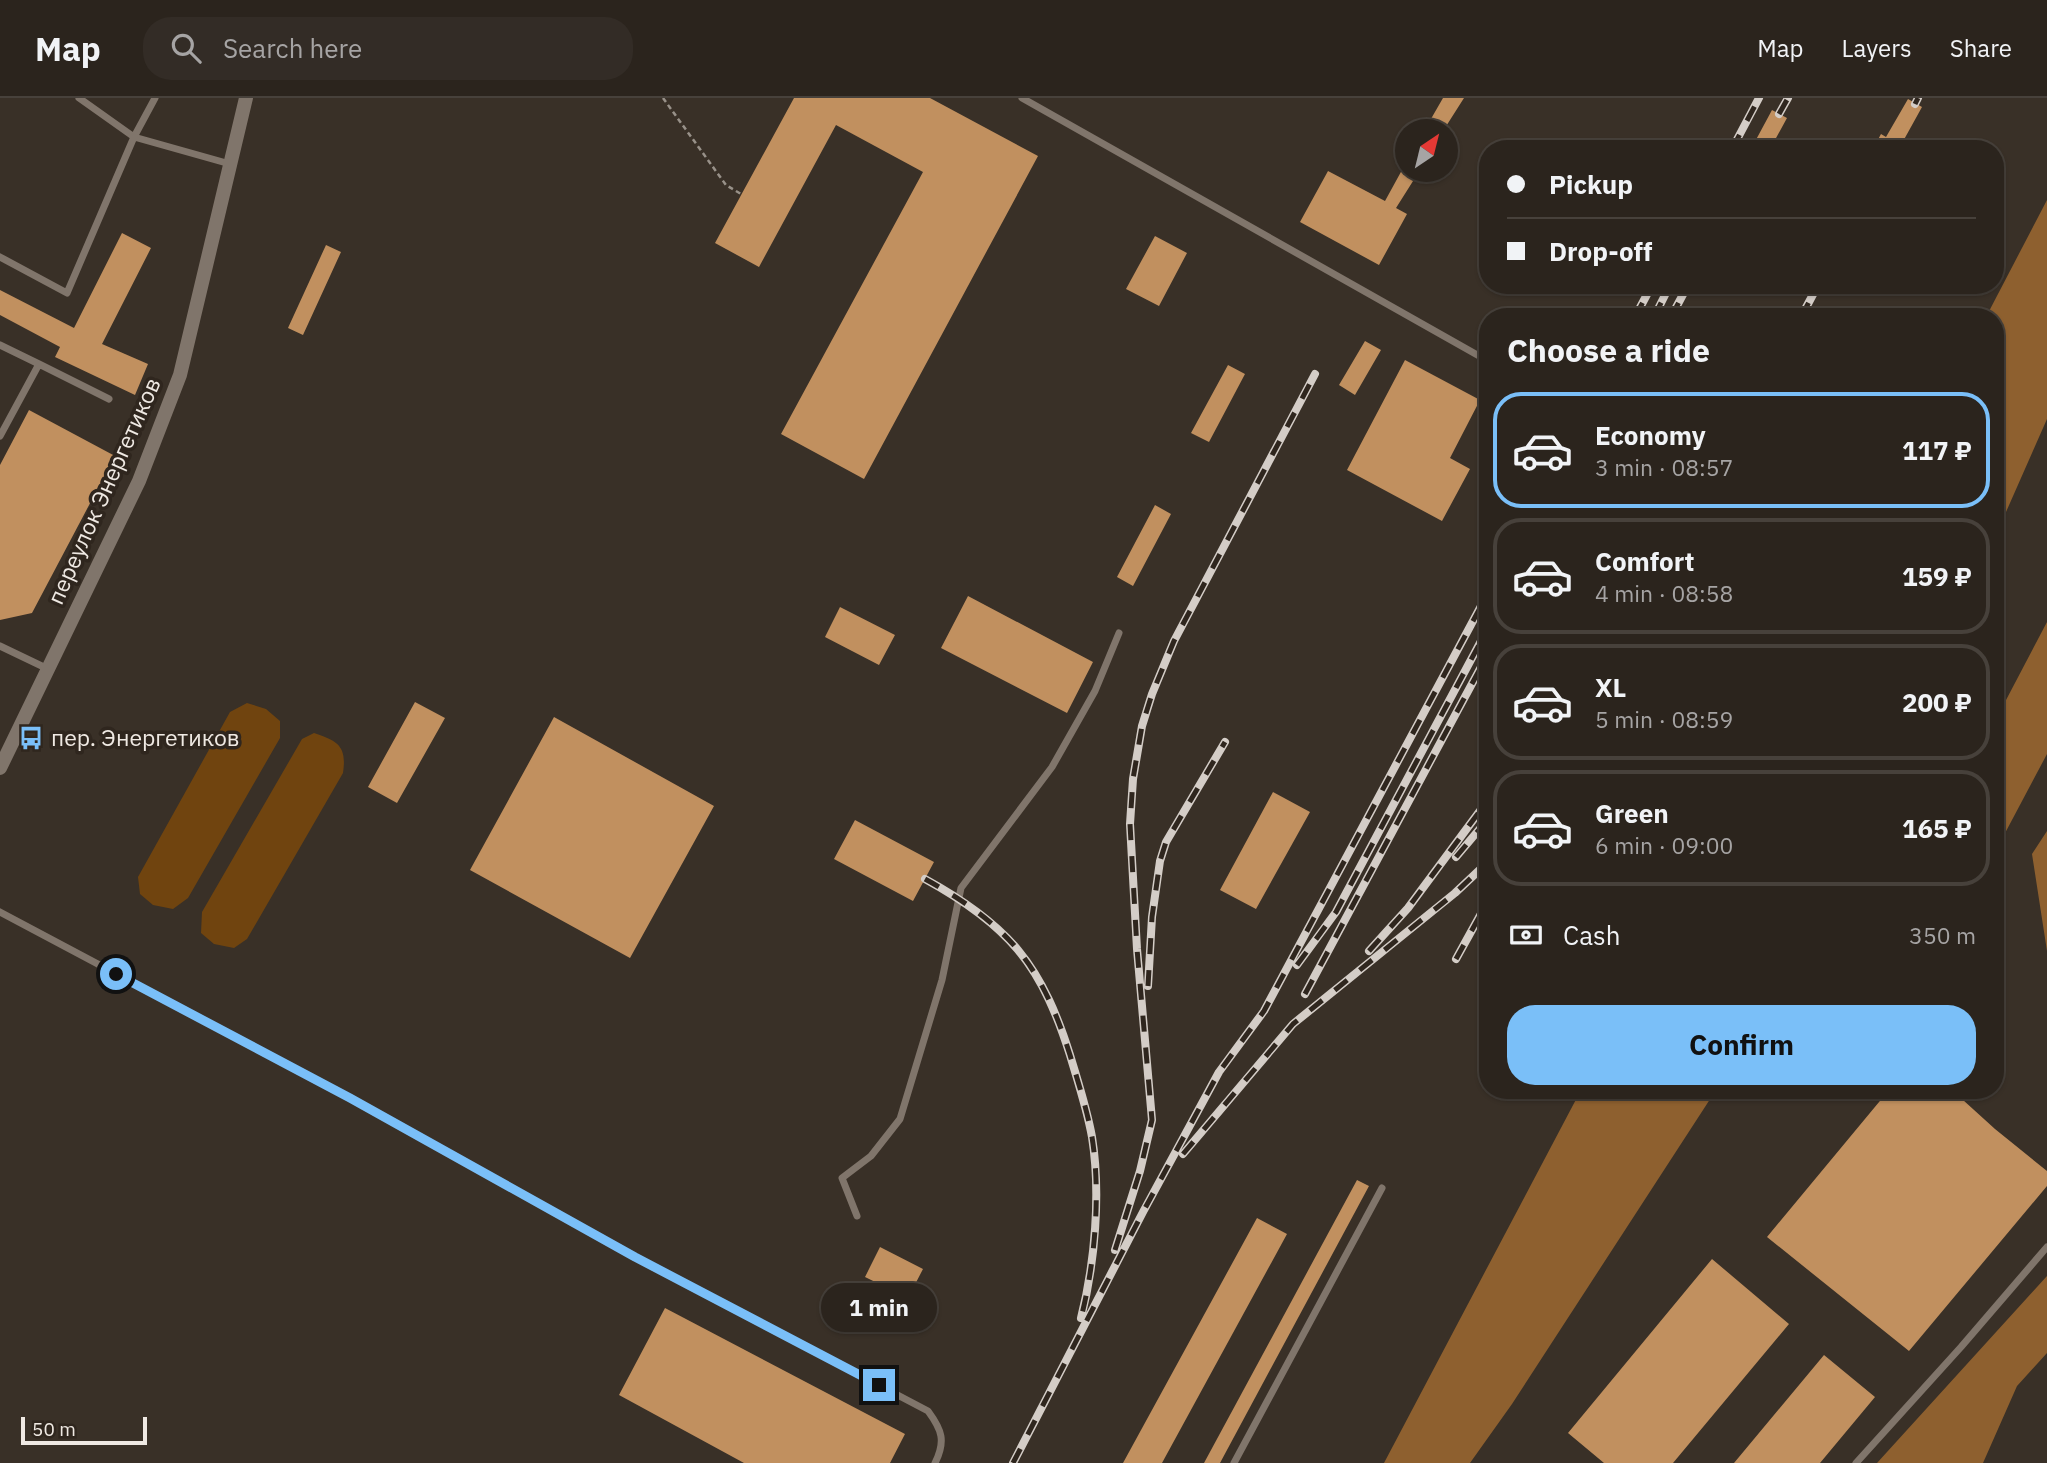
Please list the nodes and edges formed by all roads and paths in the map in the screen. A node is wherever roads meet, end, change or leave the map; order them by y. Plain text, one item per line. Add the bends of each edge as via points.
1 (79, 98) edge
2 (155, 98) edge
3 (246, 98) edge
4 (663, 98) edge
5 (1022, 98) edge
6 (134, 137) junction
7 (231, 164) junction
8 (741, 194) dead end
9 (0, 257) edge
10 (0, 345) edge
11 (1479, 355) edge
12 (39, 364) junction
13 (109, 399) dead end
14 (0, 436) edge
15 (1119, 633) dead end
16 (0, 646) edge
17 (48, 670) junction
18 (0, 768) edge
19 (0, 912) edge
20 (1382, 1188) dead end
21 (857, 1216) dead end
22 (2047, 1247) edge
23 (935, 1463) edge
24 (1234, 1463) edge
25 (1856, 1463) edge

1 - 6 lane
2 - 6 lane
3 - 7 street, переулок Энергетиков
4 - 8 path via 726,185
5 - 11 lane
6 - 7 lane
6 - 9 lane via 67,293
7 - 17 street, переулок Энергетиков via 180,375 139,481
10 - 12 lane
12 - 13 lane
12 - 14 lane
15 - 21 lane via 1095,691 1052,767 961,888 942,980 900,1119 871,1157 842,1178
16 - 17 lane
17 - 18 street, переулок Энергетиков
19 - 23 lane via 928,1411 941,1437
20 - 24 lane
22 - 25 lane

